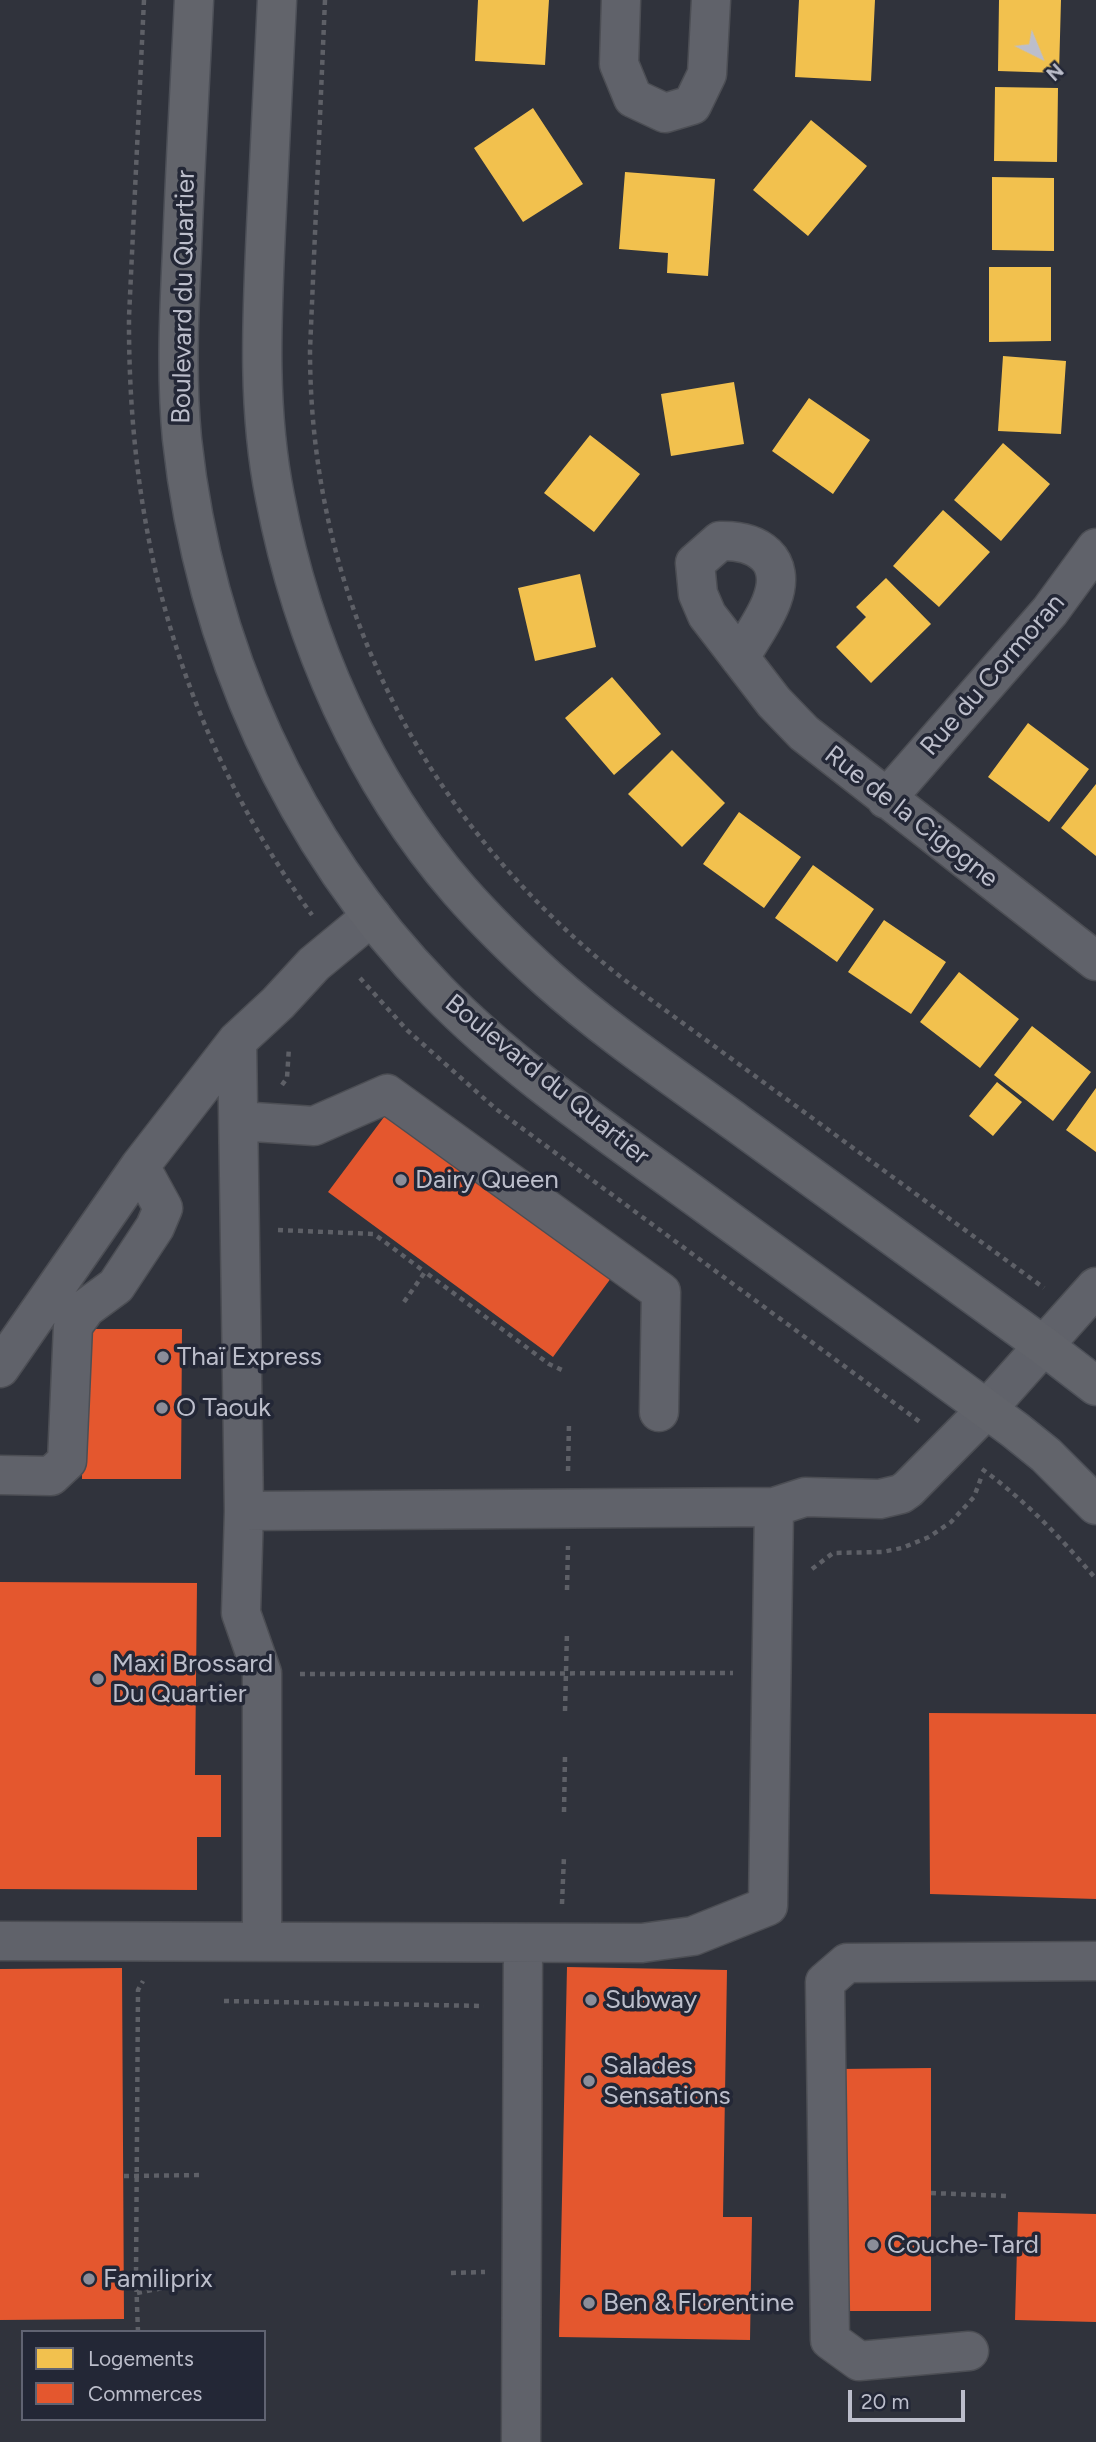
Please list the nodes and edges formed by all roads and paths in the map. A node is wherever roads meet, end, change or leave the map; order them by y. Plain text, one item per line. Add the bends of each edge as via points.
1 (194, 0) edge
2 (278, 0) edge
3 (325, 0) edge
4 (621, 0) edge
5 (711, 0) edge
6 (1096, 548) edge
7 (740, 658) dead end
8 (886, 799) junction
9 (372, 916) junction
10 (1096, 961) edge
11 (358, 975) dead end
12 (237, 1041) junction
13 (239, 1121) junction
14 (140, 1166) junction
15 (273, 1230) dead end
16 (425, 1272) junction
17 (1039, 1284) dead end
18 (1096, 1287) edge
19 (404, 1302) dead end
20 (1044, 1346) junction
21 (0, 1368) edge
22 (564, 1371) dead end
23 (1096, 1387) edge
24 (987, 1409) junction
25 (659, 1412) dead end
26 (917, 1420) dead end
27 (569, 1423) dead end
28 (568, 1473) dead end
29 (989, 1474) dead end
30 (0, 1475) edge
31 (981, 1478) dead end
32 (1096, 1505) edge
33 (774, 1507) junction
34 (244, 1511) junction
35 (568, 1539) dead end
36 (811, 1570) dead end
37 (1096, 1579) edge
38 (568, 1590) dead end
39 (567, 1632) dead end
40 (738, 1673) dead end
41 (292, 1674) dead end
42 (566, 1675) junction
43 (565, 1711) dead end
44 (565, 1756) dead end
45 (564, 1812) dead end
46 (564, 1856) dead end
47 (561, 1915) dead end
48 (0, 1941) edge
49 (261, 1942) junction
50 (523, 1944) junction
51 (1096, 1961) edge
52 (144, 1980) dead end
53 (224, 2001) dead end
54 (493, 2006) dead end
55 (137, 2175) junction
56 (204, 2175) dead end
57 (124, 2176) dead end
58 (931, 2193) dead end
59 (1007, 2196) dead end
60 (204, 2280) dead end
61 (137, 2292) junction
62 (138, 2330) edge
63 (969, 2351) dead end
64 (521, 2442) edge

1 - 9 main road, Boulevard du Quartier via 179,341 182,434 195,526 228,648 269,748 309,824
2 - 20 main road via 262,338 274,496 311,628 334,687 378,775 458,889 551,982
3 - 17 path via 310,350 318,462 357,619 383,684 413,740 486,846 581,945
4 - 5 street via 620,64 633,99 666,113 692,105 707,74
6 - 8 street, Rue du Cormoran via 1050,611
7 - 8 street, Rue de la Cigogne via 804,733
8 - 10 street, Rue de la Cigogne
9 - 12 street via 314,964
9 - 24 main road, Boulevard du Quartier via 437,991 508,1055 593,1123
11 - 26 path, Boulevard du Quartier via 407,1030 496,1109
12 - 13 street
12 - 14 street
13 - 25 street via 314,1126 387,1094 661,1292
13 - 34 street
14 - 21 street
14 - 30 street via 163,1208 116,1286 86,1308 73,1326 67,1461 51,1476
15 - 16 path via 374,1234
16 - 19 path
16 - 22 path
18 - 20 street
20 - 23 main road
20 - 24 street
24 - 32 main road, Boulevard du Quartier via 1046,1455
24 - 33 street via 901,1494 861,1500 805,1497
27 - 28 path
29 - 37 path via 1050,1526
31 - 36 path via 974,1497 929,1537 881,1552 833,1553
33 - 34 street
33 - 50 street via 768,1906 692,1936 642,1943
34 - 49 street via 241,1614 262,1673
35 - 38 path
39 - 42 path
40 - 42 path
41 - 42 path
42 - 43 path
44 - 45 path
46 - 47 path
48 - 49 street
49 - 50 street
50 - 64 street
51 - 63 street via 846,1963 825,1982 830,2340 859,2361
52 - 55 path via 138,1990
53 - 54 path
55 - 56 path
55 - 57 path
55 - 61 path
58 - 59 path
60 - 61 path
61 - 62 path

